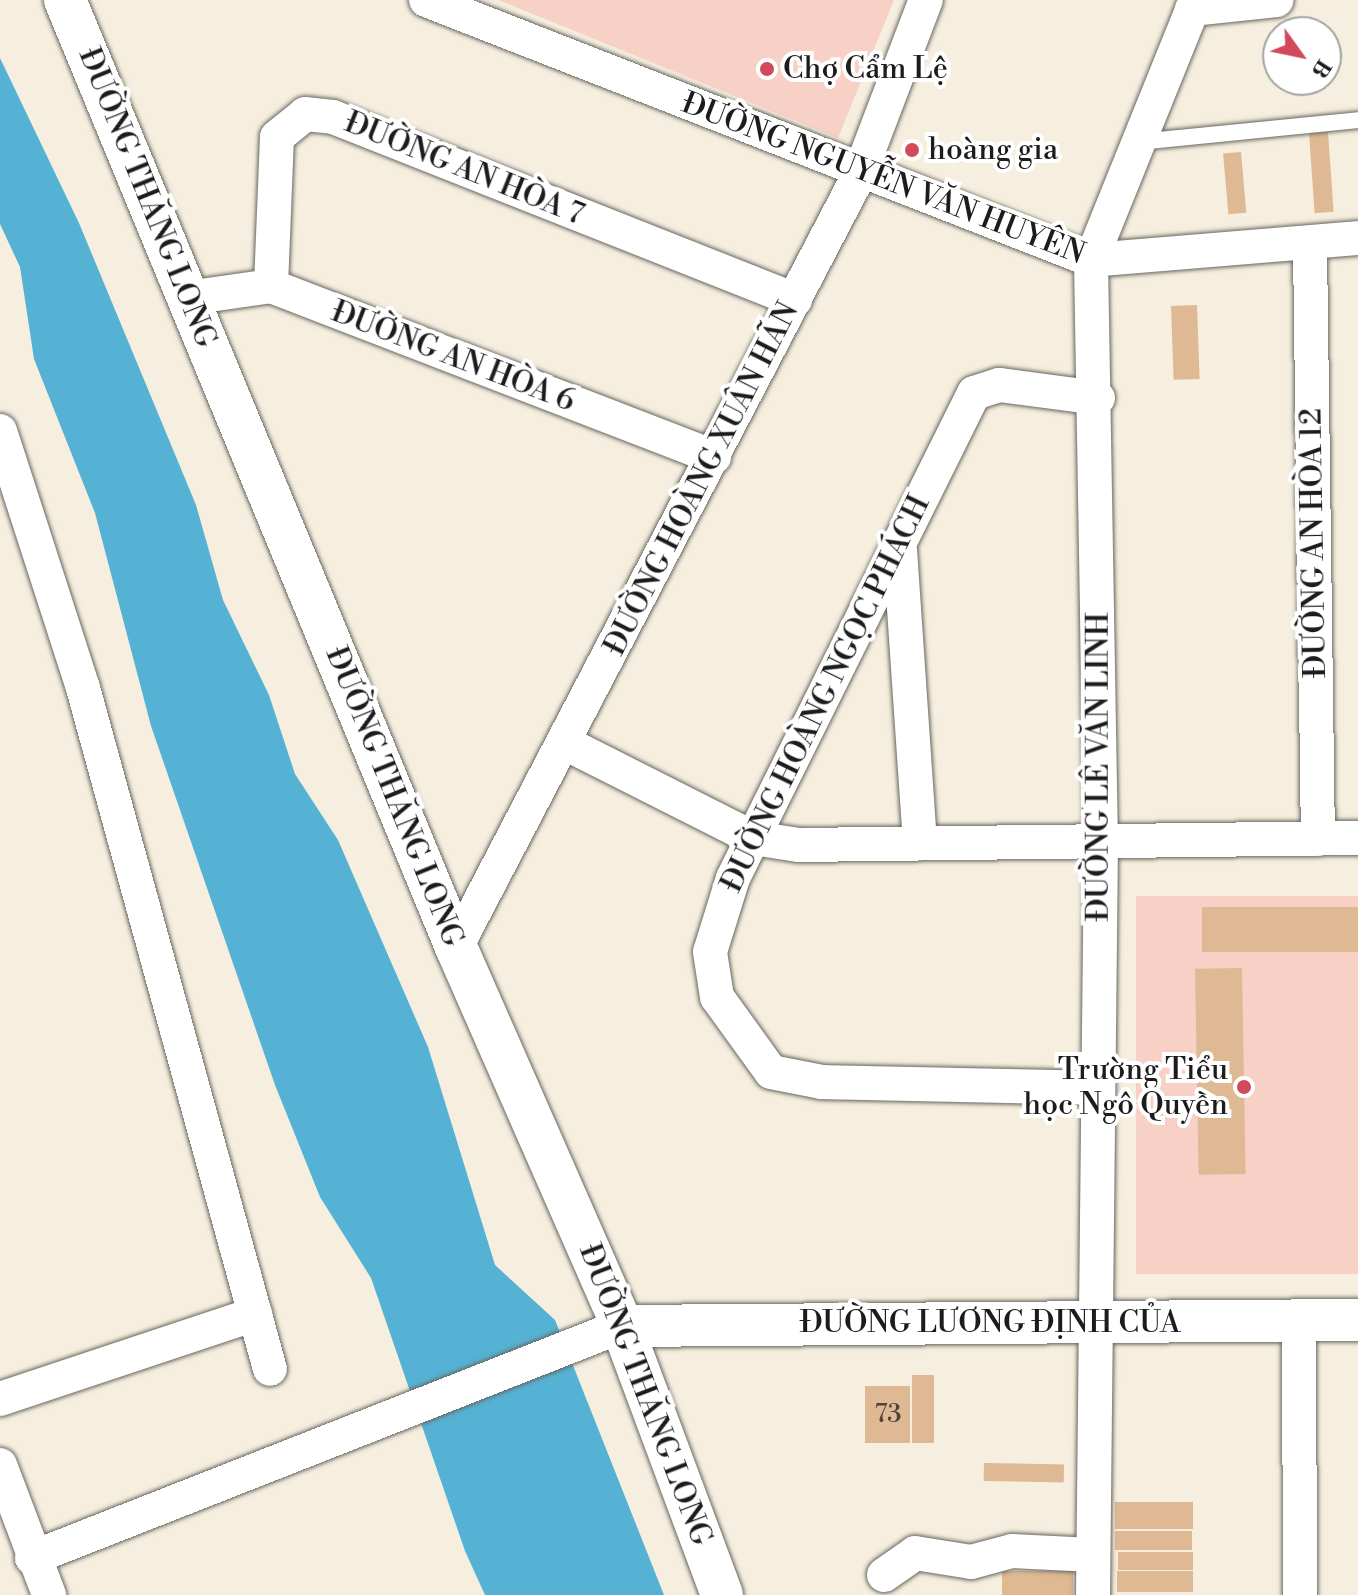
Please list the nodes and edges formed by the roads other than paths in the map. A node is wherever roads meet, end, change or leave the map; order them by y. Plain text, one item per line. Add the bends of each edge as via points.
1 (65, 0) edge
2 (426, 0) edge
3 (926, 0) edge
4 (1277, 0) edge
5 (1194, 4) edge
6 (1358, 120) edge
7 (1139, 142) junction
8 (859, 175) junction
9 (1358, 238) edge
10 (1310, 247) junction
11 (1091, 260) junction
12 (271, 286) junction
13 (188, 298) junction
14 (795, 300) junction
15 (1098, 398) junction
16 (0, 431) edge
17 (714, 457) junction
18 (900, 550) junction
19 (565, 743) junction
20 (753, 838) junction
21 (1358, 838) edge
22 (1318, 839) junction
23 (920, 843) junction
24 (1101, 845) junction
25 (456, 947) junction
26 (1098, 1088) junction
27 (255, 1314) junction
28 (1299, 1320) junction
29 (1358, 1320) edge
30 (1095, 1322) junction
31 (622, 1326) junction
32 (270, 1369) dead end
33 (0, 1399) edge
34 (0, 1465) edge
35 (1093, 1555) junction
36 (32, 1558) junction
37 (884, 1575) dead end
38 (49, 1595) edge
39 (722, 1595) edge
40 (1093, 1595) edge
41 (1300, 1595) edge

1 - 13 street, ĐƯỜNG THĂNG LONG
2 - 8 street, ĐƯỜNG NGUYỄN VĂN HUYÊN
3 - 8 street, ĐƯỜNG HOÀNG XUÂN HÃN
4 - 5 street
5 - 7 street, ĐƯỜNG LÊ VĂN LINH
6 - 7 lane
7 - 11 street, ĐƯỜNG LÊ VĂN LINH
8 - 11 street, ĐƯỜNG NGUYỄN VĂN HUYÊN
8 - 14 street, ĐƯỜNG HOÀNG XUÂN HÃN
9 - 10 street, ĐƯỜNG NGUYỄN VĂN HUYÊN
10 - 11 street, ĐƯỜNG NGUYỄN VĂN HUYÊN
10 - 22 street, ĐƯỜNG AN HÒA 12
11 - 15 street, ĐƯỜNG LÊ VĂN LINH
12 - 13 street, ĐƯỜNG AN HÒA 6
12 - 14 street, ĐƯỜNG AN HÒA 7 via 277,137 305,114 333,117
12 - 17 street, ĐƯỜNG AN HÒA 6
13 - 25 street, ĐƯỜNG THĂNG LONG
14 - 17 street, ĐƯỜNG HOÀNG XUÂN HÃN
15 - 18 street, ĐƯỜNG HOÀNG NGỌC PHÁCH via 999,385 974,393 945,442
15 - 24 street, ĐƯỜNG LÊ VĂN LINH
16 - 27 street via 83,688
17 - 19 street, ĐƯỜNG HOÀNG XUÂN HÃN
18 - 20 street, ĐƯỜNG HOÀNG NGỌC PHÁCH
18 - 23 street
19 - 20 street
19 - 25 street, ĐƯỜNG HOÀNG XUÂN HÃN
20 - 23 street
20 - 26 street, ĐƯỜNG HOÀNG NGỌC PHÁCH via 710,952 717,997 771,1072 822,1082
21 - 22 street
22 - 24 street
23 - 24 street
24 - 26 street, ĐƯỜNG LÊ VĂN LINH
25 - 31 street, ĐƯỜNG THĂNG LONG
26 - 30 street, ĐƯỜNG LÊ VĂN LINH
27 - 32 street
27 - 33 street
28 - 29 street, ĐƯỜNG LƯƠNG ĐỊNH CỦA
28 - 30 street, ĐƯỜNG LƯƠNG ĐỊNH CỦA
28 - 41 street
30 - 31 street, ĐƯỜNG LƯƠNG ĐỊNH CỦA
30 - 35 street, ĐƯỜNG LÊ VĂN LINH
31 - 36 street
31 - 39 street, ĐƯỜNG THĂNG LONG
34 - 36 street
35 - 37 street via 1012,1551 971,1562 915,1553
35 - 40 street, ĐƯỜNG LÊ VĂN LINH
36 - 38 street

